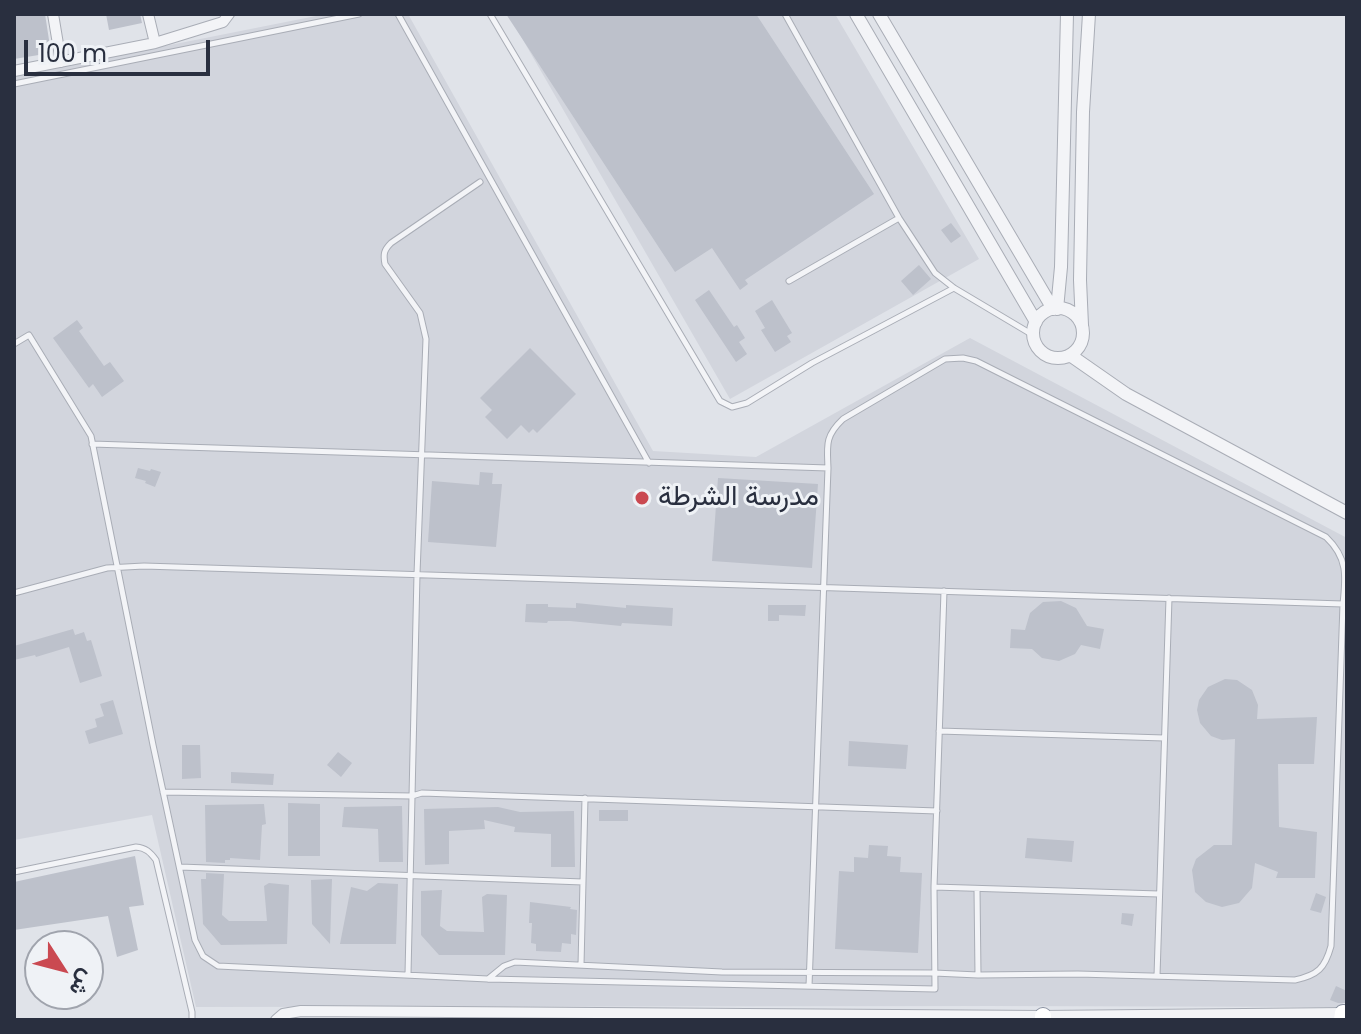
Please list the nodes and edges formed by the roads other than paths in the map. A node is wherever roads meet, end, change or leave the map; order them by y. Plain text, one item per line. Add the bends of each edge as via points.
1 (53, 14) edge
2 (148, 14) edge
3 (229, 14) edge
4 (359, 14) edge
5 (398, 14) edge
6 (490, 14) edge
7 (785, 14) edge
8 (856, 14) edge
9 (879, 14) edge
10 (1067, 14) edge
11 (1089, 14) edge
12 (155, 43) junction
13 (61, 62) junction
14 (14, 71) edge
15 (14, 84) edge
16 (480, 182) dead end
17 (899, 218) junction
18 (789, 281) dead end
19 (954, 288) junction
20 (1055, 309) junction
21 (1082, 325) junction
22 (1035, 328) junction
23 (14, 344) edge
24 (1070, 355) junction
25 (92, 444) junction
26 (422, 455) junction
27 (649, 463) junction
28 (828, 468) junction
29 (1347, 513) edge
30 (118, 567) junction
31 (417, 574) junction
32 (824, 587) junction
33 (944, 591) junction
34 (14, 593) edge
35 (1169, 598) junction
36 (1343, 604) junction
37 (939, 731) junction
38 (1164, 738) junction
39 (163, 792) junction
40 (412, 796) junction
41 (585, 798) junction
42 (815, 807) junction
43 (937, 811) junction
44 (180, 867) junction
45 (14, 872) edge
46 (410, 876) junction
47 (583, 882) junction
48 (934, 887) junction
49 (977, 889) junction
50 (1159, 894) junction
51 (581, 965) junction
52 (809, 972) junction
53 (934, 973) junction
54 (408, 974) junction
55 (978, 975) junction
56 (1157, 976) junction
57 (488, 979) junction
58 (809, 986) junction
59 (1344, 1015) edge
60 (1043, 1018) edge
61 (192, 1020) edge
62 (276, 1020) edge

1 - 13 street
2 - 12 street
3 - 12 street via 223,22
4 - 15 lane
5 - 27 lane
6 - 19 lane via 720,401 732,407 747,403
7 - 17 lane
8 - 22 street
9 - 20 street
10 - 20 street via 1062,259
11 - 21 street
12 - 13 street
13 - 14 street
16 - 26 lane via 385,248 385,264 420,313 426,339
17 - 18 lane
17 - 19 lane via 935,273
19 - 22 lane
20 - 21 street via 1073,313
20 - 22 street via 1046,311
21 - 24 street via 1082,341
22 - 24 street via 1035,342 1043,353 1056,358
23 - 25 lane via 29,335
24 - 29 street via 1126,394
25 - 26 lane
25 - 30 lane
26 - 27 lane
26 - 31 lane
27 - 28 lane
28 - 32 lane
28 - 36 lane via 827,443 843,419 945,359 976,361 1326,537 1341,555 1346,577
30 - 31 lane
30 - 34 lane
30 - 39 lane
31 - 32 lane
31 - 40 lane
32 - 33 lane
32 - 42 lane
33 - 35 lane
33 - 37 lane
35 - 36 lane
35 - 38 lane
36 - 56 lane via 1327,961 1315,974 1295,980
37 - 38 lane
37 - 43 lane
38 - 50 lane
39 - 40 lane
39 - 44 lane
40 - 41 lane
40 - 46 lane
41 - 42 lane
41 - 47 lane
42 - 43 lane
42 - 52 lane
43 - 48 lane
44 - 46 lane
44 - 54 lane via 195,940 203,956 218,966
45 - 61 lane via 136,847 151,853
46 - 47 lane
46 - 54 lane
47 - 51 lane
48 - 49 lane
48 - 53 lane
49 - 50 lane
49 - 55 lane
50 - 56 lane
51 - 52 lane
51 - 57 lane via 515,962
52 - 53 lane
52 - 58 lane
53 - 55 lane
53 - 58 lane via 935,989
54 - 57 lane
55 - 56 lane
57 - 58 lane
59 - 60 street
60 - 62 street via 301,1011

